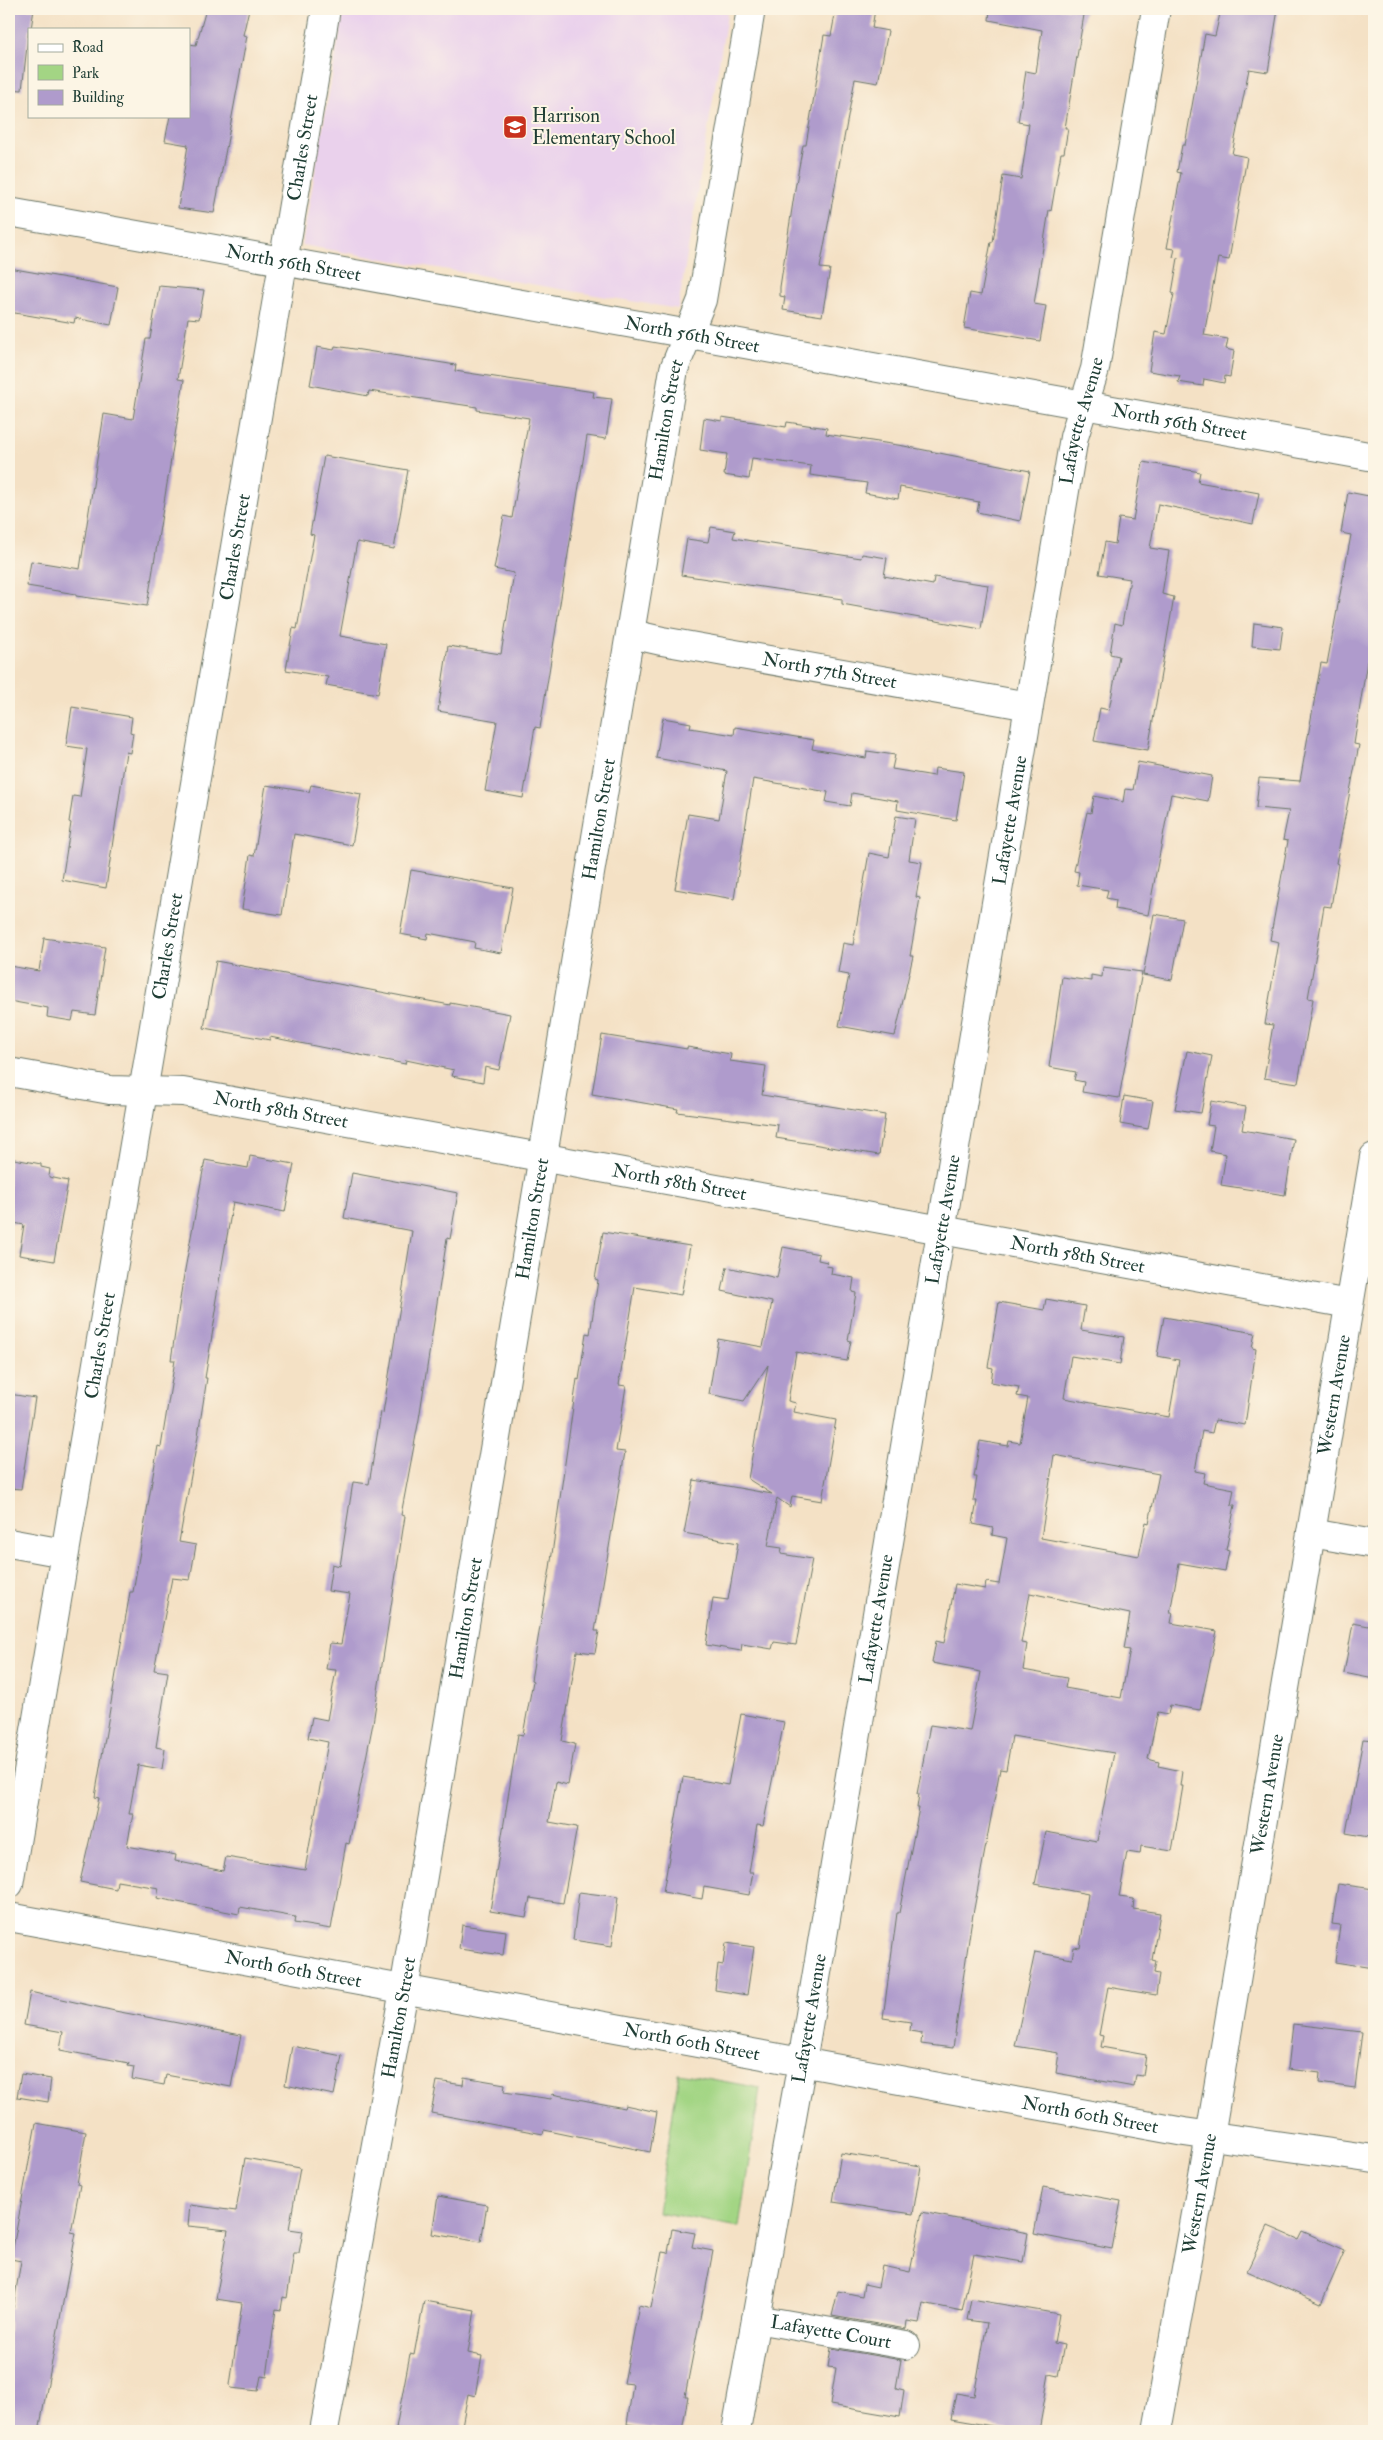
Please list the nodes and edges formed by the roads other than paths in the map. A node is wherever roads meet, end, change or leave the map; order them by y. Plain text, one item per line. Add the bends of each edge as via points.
1 (326, 9) edge
2 (750, 9) edge
3 (1156, 9) edge
4 (9, 212) edge
5 (284, 261) junction
6 (688, 334) junction
7 (1084, 404) junction
8 (1374, 456) edge
9 (631, 634) junction
10 (1029, 706) junction
11 (9, 1072) edge
12 (143, 1091) junction
13 (1374, 1157) edge
14 (543, 1158) junction
15 (941, 1229) junction
16 (1350, 1304) junction
17 (1311, 1533) junction
18 (9, 1542) edge
19 (1374, 1544) edge
20 (64, 1553) junction
21 (9, 1884) edge
22 (9, 1918) edge
23 (404, 1990) junction
24 (802, 2062) junction
25 (1210, 2136) junction
26 (1374, 2159) edge
27 (756, 2318) junction
28 (906, 2345) dead end
29 (324, 2431) edge
30 (736, 2431) edge
31 (1157, 2431) edge

1 - 5 street, Charles Street
2 - 6 street, Hamilton Street via 702,300
3 - 7 street, Lafayette Avenue via 1095,369
4 - 5 street, North 56th Street
5 - 6 street, North 56th Street
5 - 12 street, Charles Street
6 - 7 street, North 56th Street
6 - 9 street, Hamilton Street via 674,370
7 - 8 street, North 56th Street
7 - 10 street, Lafayette Avenue via 1074,437
9 - 10 street, North 57th Street
9 - 14 street, Hamilton Street
10 - 15 street, Lafayette Avenue
11 - 12 street, North 58th Street via 110,1090
12 - 14 street, North 58th Street via 183,1092
12 - 20 street, Charles Street
13 - 16 street, Western Avenue
14 - 15 street, North 58th Street
14 - 23 street, Hamilton Street
15 - 16 street, North 58th Street
15 - 24 street, Lafayette Avenue
16 - 17 street, Western Avenue
17 - 19 street
17 - 25 street, Western Avenue
18 - 20 street
20 - 21 street, Charles Street
22 - 23 street, North 60th Street
23 - 24 street, North 60th Street
23 - 29 street, Hamilton Street
24 - 25 street, North 60th Street
24 - 27 street, Lafayette Avenue
25 - 26 street, North 60th Street
25 - 31 street, Western Avenue
27 - 28 street, Lafayette Court
27 - 30 street, Lafayette Avenue

